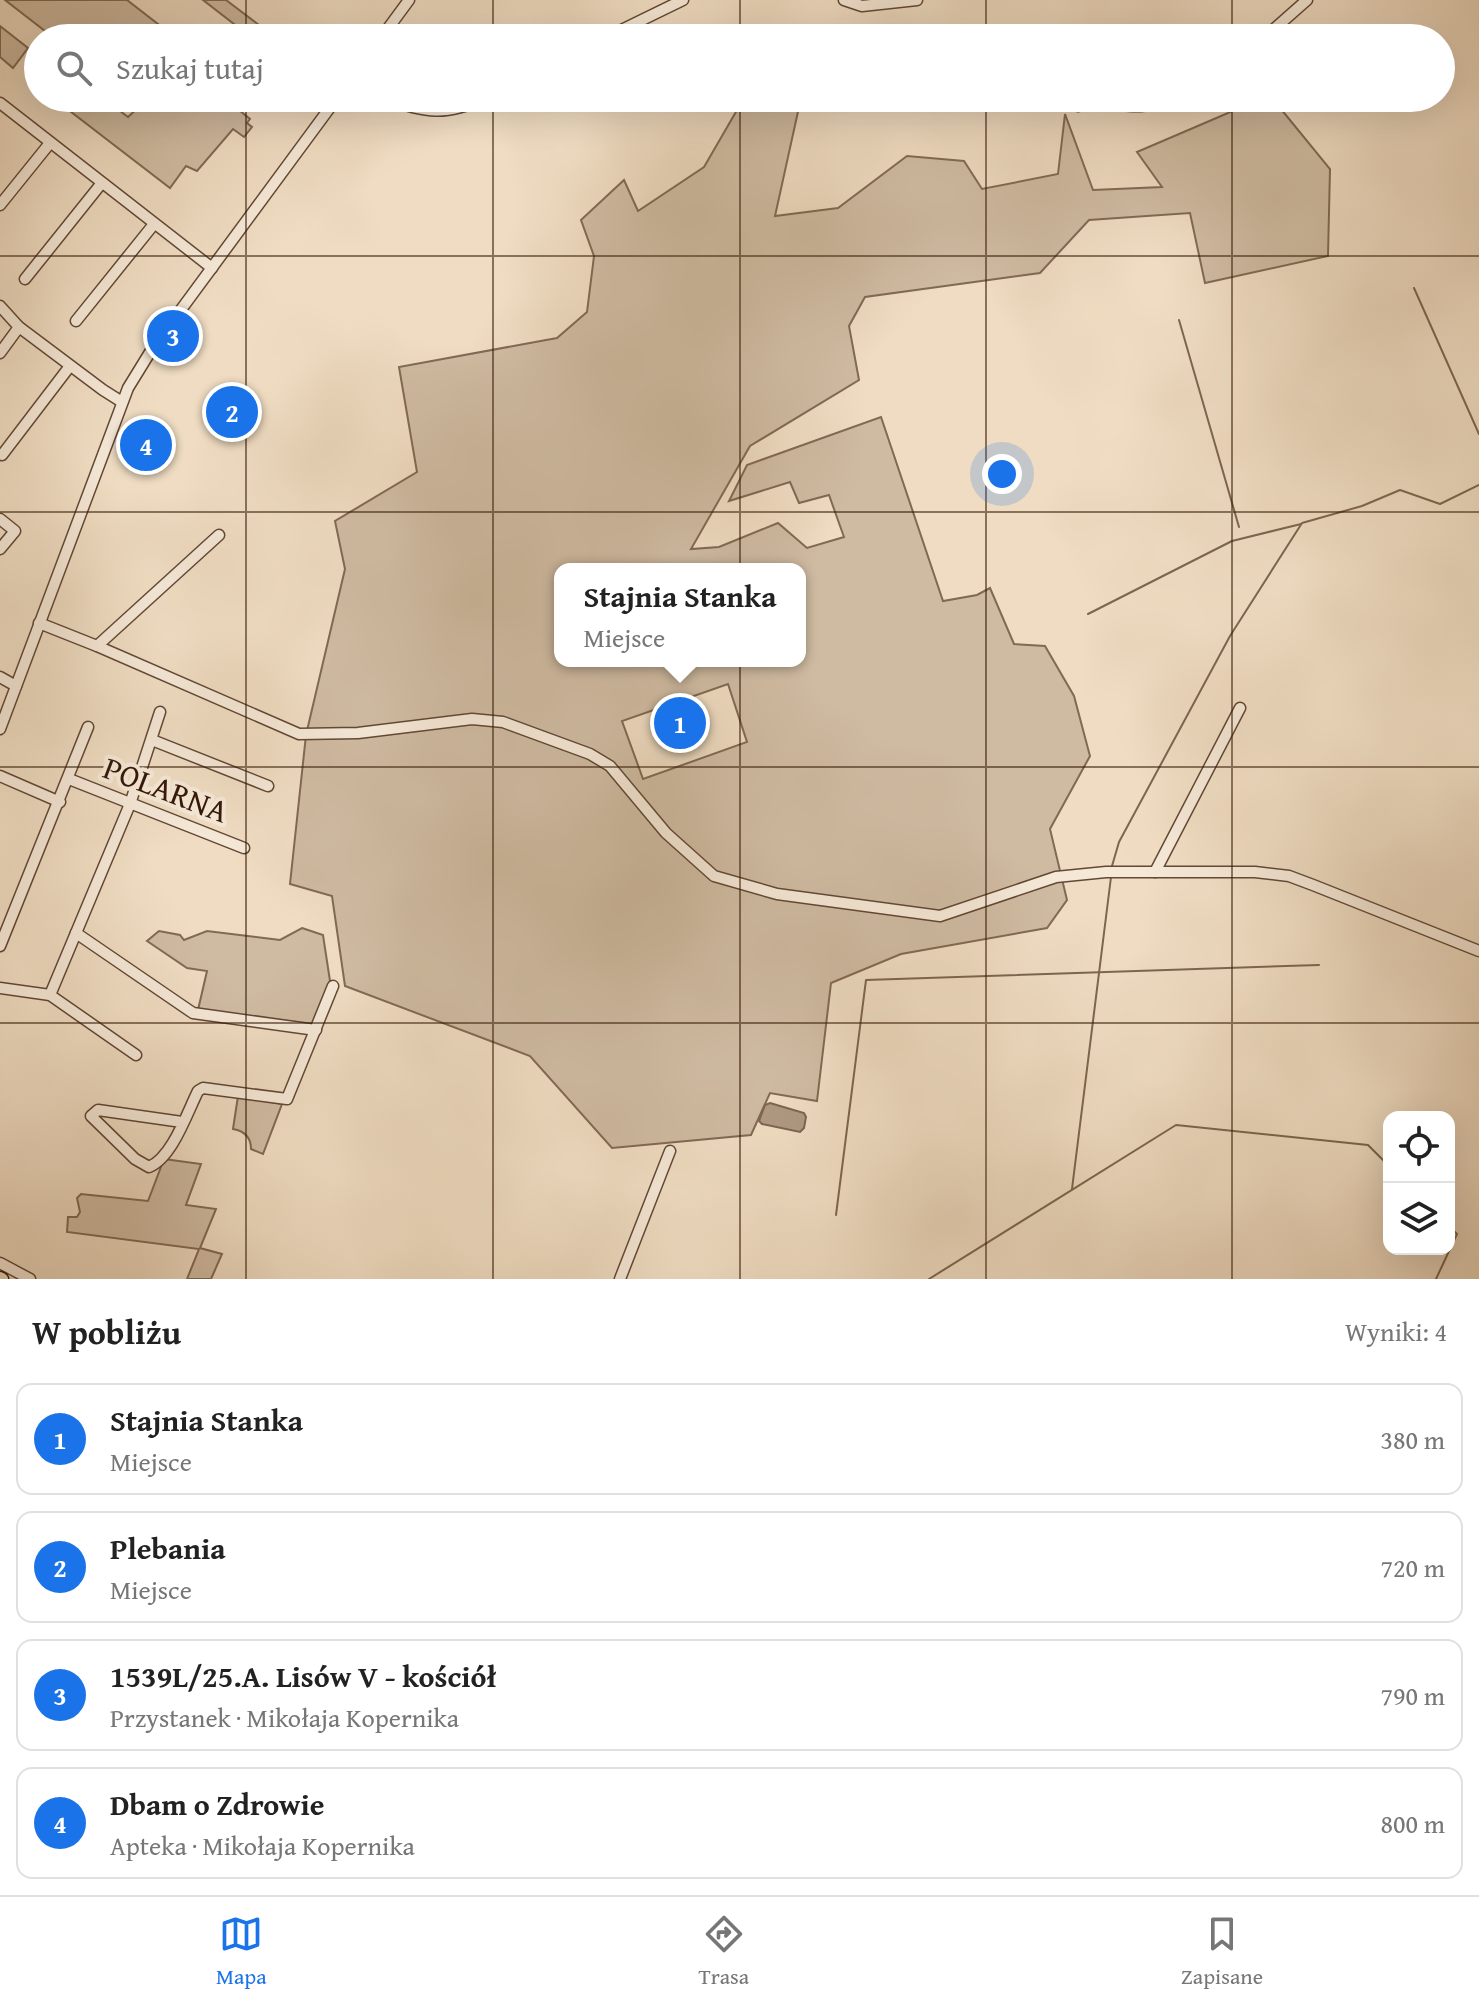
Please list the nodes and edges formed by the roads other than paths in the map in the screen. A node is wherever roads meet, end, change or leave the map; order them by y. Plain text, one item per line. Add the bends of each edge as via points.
1 (409, 0) edge
2 (683, 0) edge
3 (844, 0) edge
4 (917, 0) edge
5 (1307, 0) edge
6 (391, 24) edge
7 (634, 24) edge
8 (1280, 24) edge
9 (0, 103) edge
10 (327, 112) edge
11 (50, 143) junction
12 (101, 184) junction
13 (0, 205) edge
14 (154, 224) junction
15 (212, 268) junction
16 (25, 279) dead end
17 (0, 306) edge
18 (76, 321) dead end
19 (19, 327) junction
20 (0, 353) edge
21 (70, 366) junction
22 (122, 402) junction
23 (2, 455) edge
24 (0, 519) edge
25 (219, 535) dead end
26 (0, 549) edge
27 (39, 623) junction
28 (97, 646) junction
29 (0, 677) edge
30 (16, 686) junction
31 (1240, 708) dead end
32 (160, 712) dead end
33 (88, 727) dead end
34 (0, 729) edge
35 (152, 740) junction
36 (0, 776) edge
37 (69, 779) junction
38 (268, 786) dead end
39 (60, 802) junction
40 (130, 804) junction
41 (244, 848) dead end
42 (1155, 872) junction
43 (76, 933) junction
44 (0, 946) edge
45 (1479, 951) edge
46 (333, 986) dead end
47 (0, 988) edge
48 (50, 995) junction
49 (316, 1030) junction
50 (136, 1055) dead end
51 (182, 1122) junction
52 (670, 1151) dead end
53 (0, 1263) edge
54 (30, 1279) edge
55 (620, 1279) edge

1 - 6 street
2 - 7 street
3 - 4 street via 862,6
5 - 8 street
9 - 11 street
10 - 15 street
11 - 12 street
11 - 13 street
12 - 14 street
12 - 16 street
14 - 15 street
14 - 18 street
15 - 22 street via 142,364
17 - 19 street
19 - 20 street
19 - 21 street
21 - 22 street
21 - 23 street
22 - 27 street
24 - 26 street via 15,531
25 - 28 street
27 - 28 street
27 - 30 street
28 - 42 street via 299,734 503,722 610,766 666,833 714,876 777,894 940,916 1056,877
29 - 30 street
30 - 34 street
31 - 42 street
32 - 35 street
33 - 37 street
35 - 38 street
35 - 40 street
36 - 39 street, POLARNA
37 - 39 street
37 - 40 street, POLARNA
39 - 44 street
40 - 41 street, POLARNA
40 - 43 street
42 - 45 street via 1289,876
43 - 48 street
43 - 49 street via 193,1013
46 - 49 street
47 - 48 street
48 - 50 street
49 - 51 street via 287,1099 203,1088
51 - 51 street via 170,1147 149,1167 91,1116 98,1110
52 - 55 street
53 - 54 street

